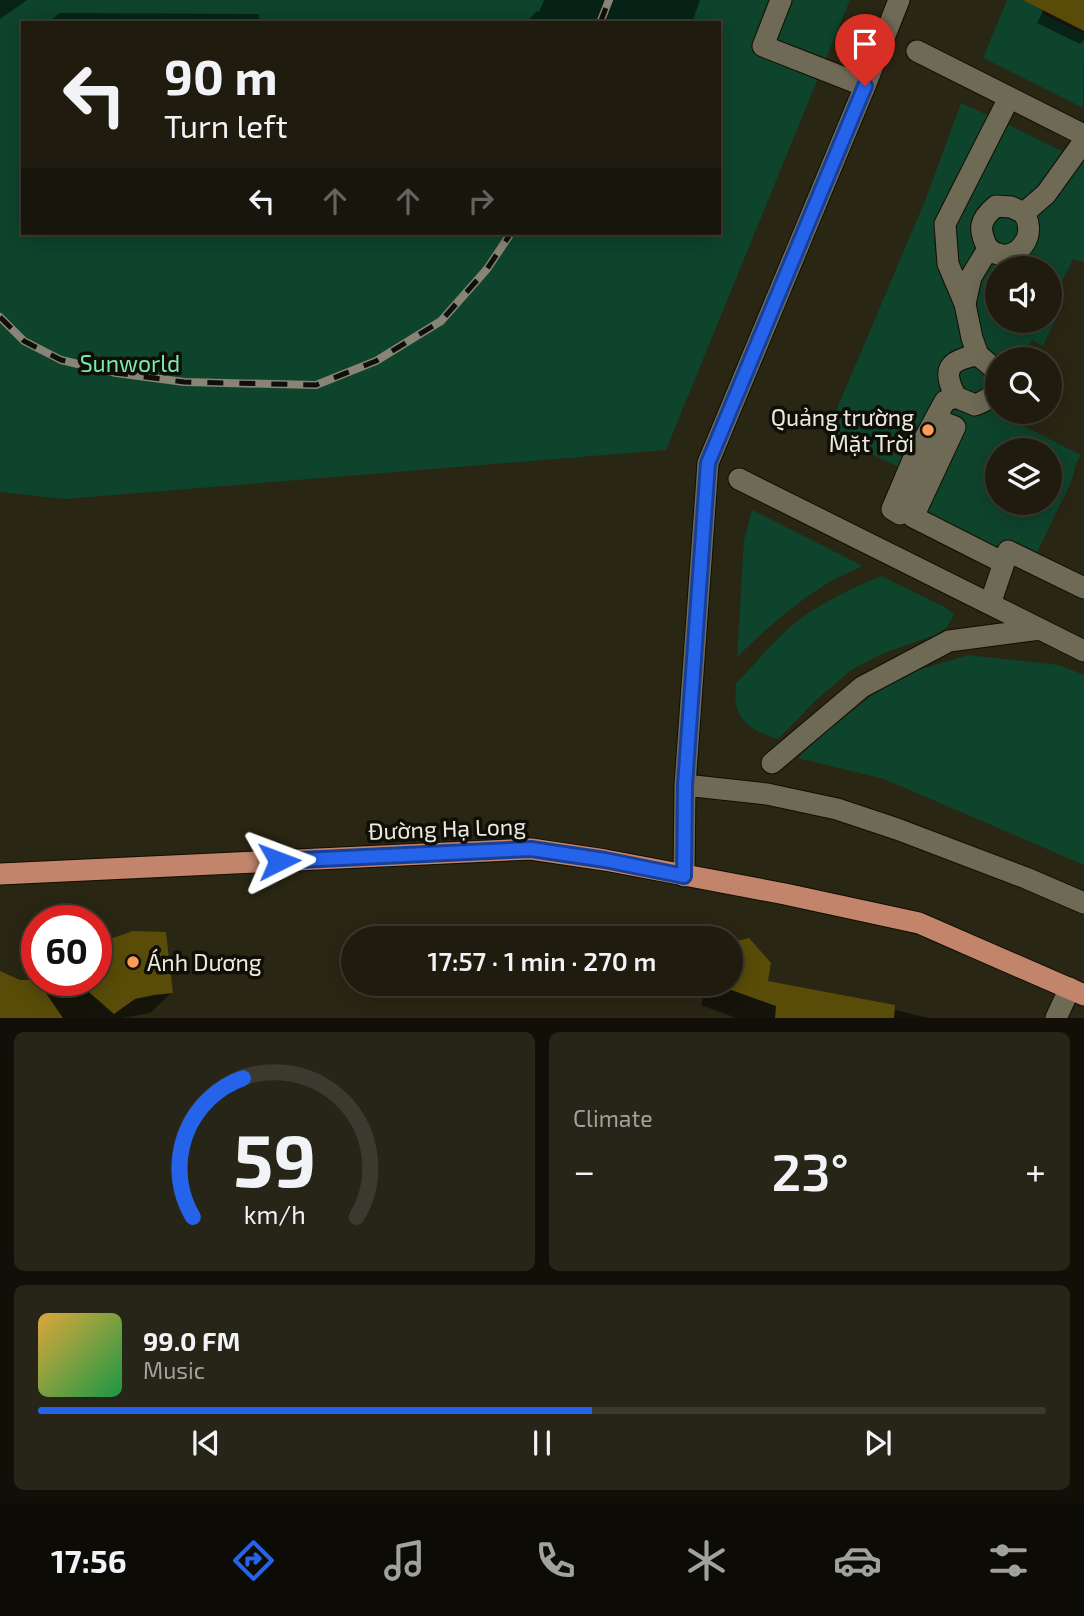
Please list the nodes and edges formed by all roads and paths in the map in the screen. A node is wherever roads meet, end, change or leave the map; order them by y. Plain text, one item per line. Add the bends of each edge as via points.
1 (781, 0) edge
2 (900, 0) edge
3 (917, 51) dead end
4 (865, 86) junction
5 (1009, 98) junction
6 (1084, 135) edge
7 (1084, 141) edge
8 (1024, 214) junction
9 (988, 249) junction
10 (965, 304) junction
11 (978, 355) junction
12 (985, 361) edge
13 (956, 397) junction
14 (985, 401) edge
15 (739, 479) dead end
16 (1004, 563) junction
17 (1084, 587) edge
18 (990, 604) junction
19 (1040, 629) junction
20 (1084, 651) edge
21 (772, 763) dead end
22 (685, 785) junction
23 (0, 874) edge
24 (684, 876) junction
25 (1084, 903) edge
26 (1077, 991) edge
27 (1056, 1017) edge

1 - 4 street via 763,46
2 - 4 street
3 - 5 street
4 - 22 street via 708,463
5 - 6 street
5 - 10 street via 945,224 948,264
7 - 8 street via 1046,194
8 - 9 street via 1028,234 1024,246 1000,255
8 - 9 street via 996,206 988,213 981,234
9 - 10 street via 971,276
10 - 11 street
11 - 12 street
11 - 13 street via 963,358 948,369
13 - 14 street via 975,404
13 - 16 street via 945,401 892,509 900,514 945,423 955,427 913,517
15 - 18 street
16 - 17 street via 1009,551
16 - 18 street
18 - 19 street
19 - 20 street
19 - 21 street via 949,641 862,687
22 - 24 street
22 - 25 street via 767,794 837,809 897,828
23 - 24 main road, Đường Hạ Long via 531,849
24 - 26 main road, Đường Hạ Long via 919,923
26 - 27 street

